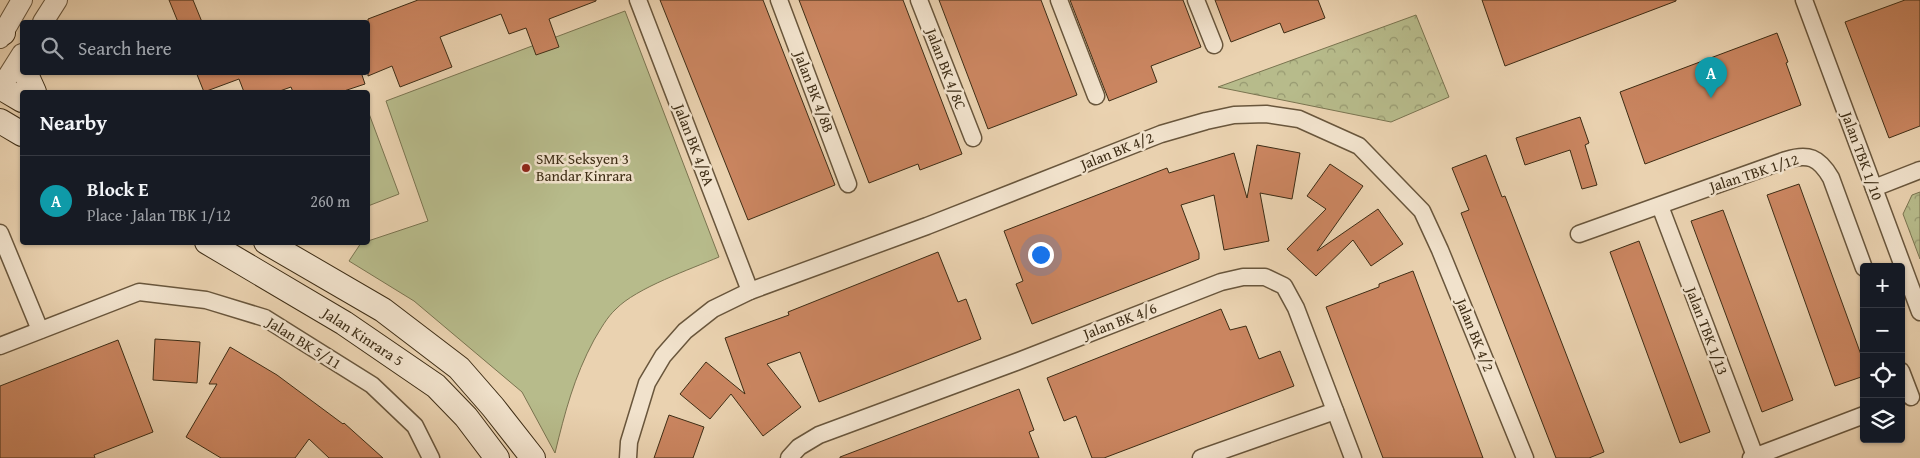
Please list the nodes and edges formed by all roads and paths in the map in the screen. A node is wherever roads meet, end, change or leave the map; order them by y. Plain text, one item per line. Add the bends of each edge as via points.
1 (22, 0) edge
2 (58, 0) edge
3 (638, 0) edge
4 (779, 0) edge
5 (919, 0) edge
6 (1059, 0) edge
7 (1196, 0) edge
8 (1804, 0) edge
9 (44, 20) edge
10 (1, 35) edge
11 (1214, 45) dead end
12 (20, 57) edge
13 (26, 75) edge
14 (0, 88) edge
15 (33, 90) edge
16 (1096, 96) dead end
17 (20, 99) edge
18 (0, 121) edge
19 (20, 133) edge
20 (973, 138) dead end
21 (1920, 170) edge
22 (848, 184) dead end
23 (1874, 188) junction
24 (1660, 206) junction
25 (0, 233) edge
26 (1579, 234) dead end
27 (213, 245) edge
28 (271, 245) edge
29 (1862, 263) edge
30 (750, 291) junction
31 (1920, 312) edge
32 (40, 330) junction
33 (0, 346) edge
34 (1905, 381) edge
35 (1911, 397) edge
36 (1334, 411) junction
37 (1860, 417) edge
38 (1753, 457) edge
39 (431, 458) edge
40 (497, 458) edge
41 (532, 458) edge
42 (628, 458) edge
43 (789, 458) edge
44 (1201, 458) edge
45 (1352, 458) edge
46 (1524, 458) edge

1 - 10 street
2 - 9 street
3 - 30 street, Jalan BK 4/8A
4 - 22 street, Jalan BK 4/8B
5 - 20 street, Jalan BK 4/8C
6 - 16 street
7 - 11 street
8 - 23 street, Jalan TBK 1/10
12 - 14 street
13 - 15 main road
14 - 17 main road
18 - 19 main road
21 - 23 street
23 - 31 street, Jalan TBK 1/10
24 - 26 street, Jalan TBK 1/12
24 - 29 street, Jalan TBK 1/12 via 1786,160 1808,157 1825,167 1831,178
24 - 38 street, Jalan TBK 1/13
25 - 32 street
27 - 40 main road, Jalan Kinrara 5 via 344,322 436,386 466,417
28 - 41 main road, Jalan Kinrara 5 via 383,310 459,368
30 - 42 street, Jalan BK 4/2 via 713,309 684,331 663,356 646,383 629,442
30 - 46 street, Jalan BK 4/2 via 1168,132 1234,115 1266,114 1299,119 1359,146 1422,211
32 - 33 street, Jalan BK 5/11
32 - 39 street, Jalan BK 5/11 via 139,292 206,300 264,318 372,385 415,426
34 - 35 street
36 - 43 street, Jalan BK 4/6 via 1296,308 1284,286 1265,278 1243,277 1221,282 819,435 798,447
36 - 44 street
36 - 45 street, Jalan BK 4/6
37 - 38 street

